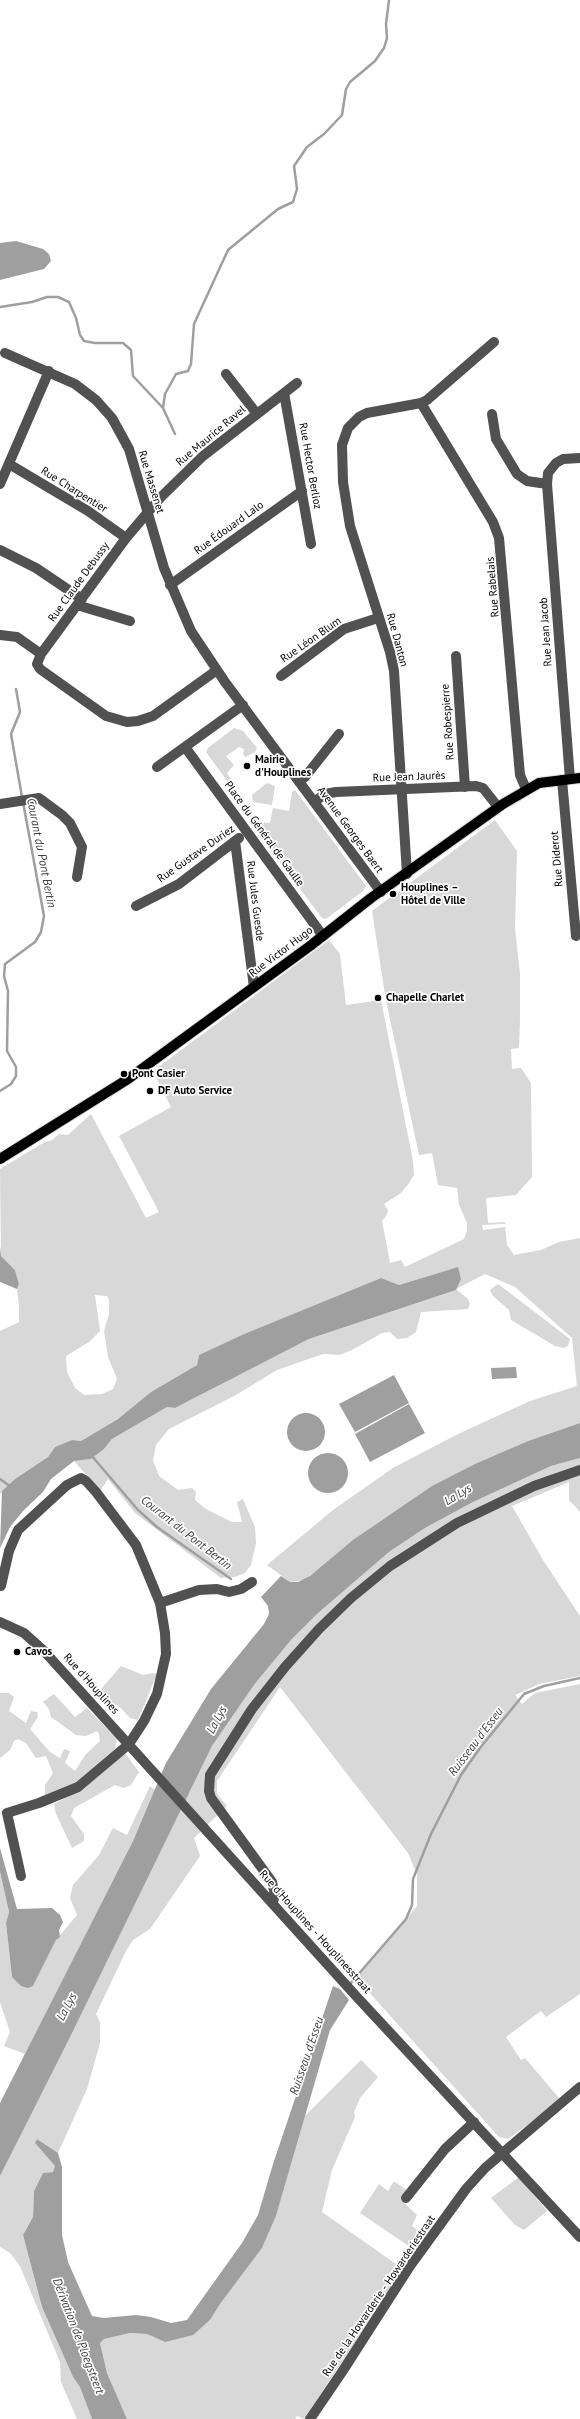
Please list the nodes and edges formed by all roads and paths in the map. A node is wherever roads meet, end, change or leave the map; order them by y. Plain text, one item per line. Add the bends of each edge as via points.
1 (494, 342) dead end
2 (5, 353) dead end
3 (49, 371) junction
4 (226, 374) dead end
5 (297, 383) dead end
6 (284, 393) junction
7 (421, 403) junction
8 (256, 414) junction
9 (492, 414) dead end
10 (580, 458) edge
11 (8, 464) junction
12 (0, 484) edge
13 (547, 484) junction
14 (302, 491) junction
15 (148, 512) junction
16 (126, 538) junction
17 (311, 544) dead end
18 (0, 550) edge
19 (170, 585) junction
20 (80, 602) junction
21 (378, 618) junction
22 (130, 621) dead end
23 (0, 635) edge
24 (41, 654) junction
25 (456, 656) dead end
26 (216, 670) junction
27 (281, 676) dead end
28 (243, 705) junction
29 (339, 734) dead end
30 (185, 747) junction
31 (157, 767) dead end
32 (571, 779) edge
33 (299, 782) junction
34 (464, 787) junction
35 (401, 789) junction
36 (526, 789) junction
37 (314, 802) junction
38 (0, 804) edge
39 (498, 807) junction
40 (247, 832) junction
41 (236, 841) junction
42 (407, 874) junction
43 (77, 877) dead end
44 (381, 892) junction
45 (136, 906) dead end
46 (323, 936) junction
47 (576, 936) dead end
48 (254, 987) junction
49 (0, 1159) edge
50 (580, 1470) edge
51 (252, 1582) dead end
52 (1, 1586) edge
53 (160, 1603) junction
54 (0, 1622) edge
55 (129, 1744) junction
56 (140, 1756) joint
57 (21, 1876) dead end
58 (273, 1902) junction
59 (580, 2087) edge
60 (474, 2122) junction
61 (502, 2153) junction
62 (406, 2198) dead end
63 (580, 2237) edge
64 (310, 2419) edge

1 - 7 street
2 - 3 street, Rue Massenet
3 - 11 street
3 - 15 street, Rue Massenet via 83,389 102,405 112,418 129,449
4 - 8 street, Rue Maurice Ravel
5 - 6 street, Rue Maurice Ravel
6 - 8 street, Rue Maurice Ravel
6 - 14 street, Rue Hector Berlioz
7 - 21 street, Rue Danton via 367,413 348,428 342,445 344,490 350,526
7 - 36 street, Rue Rabelais via 493,522 499,538 520,775
8 - 15 street, Rue Maurice Ravel via 194,463
9 - 13 street via 496,439 517,474 527,481
10 - 13 street via 563,459 556,463 548,473
11 - 12 street
11 - 16 street, Rue Charpentier via 88,510
13 - 32 street, Rue Jean Jacob
14 - 17 street, Rue Hector Berlioz
14 - 19 street, Rue Édouard Lalo
15 - 16 street, Rue Claude Debussy
15 - 19 street, Rue Massenet
16 - 20 street, Rue Claude Debussy
18 - 20 street via 27,563
19 - 26 street, Rue Massenet via 191,631
20 - 22 street
20 - 24 street, Rue Claude Debussy
21 - 27 street, Rue Léon Blum via 344,629
21 - 35 street, Rue Danton via 394,671
23 - 24 street via 17,637
24 - 26 street via 38,661 40,669 106,716 127,722 153,716
25 - 34 street, Rue Robespierre
26 - 28 street, Avenue Georges Baert
28 - 30 street
28 - 33 street, Avenue Georges Baert
29 - 33 street
30 - 31 street
30 - 40 street, Place du Général de Gaulle
32 - 36 main road, Rue Victor Hugo via 544,782
32 - 47 street, Rue Diderot
33 - 37 street, Avenue Georges Baert
34 - 35 street, Rue Jean Jaurès
34 - 39 street, Rue Jean Jaurès via 483,788
35 - 37 street, Rue Jean Jaurès via 329,793
35 - 42 street, Rue Danton
36 - 39 main road, Rue Victor Hugo
37 - 44 street, Avenue Georges Baert
38 - 43 street via 30,798 44,800 70,823 82,847
39 - 42 main road, Rue Victor Hugo
40 - 41 street, Rue Gustave Duriez
40 - 46 street, Place du Général de Gaulle
41 - 45 street, Rue Gustave Duriez via 179,884
41 - 48 street, Rue Jules Guesde
42 - 44 main road, Rue Victor Hugo
44 - 46 main road, Rue Victor Hugo
46 - 48 main road, Rue Victor Hugo
48 - 49 main road, Rue Victor Hugo via 119,1086
50 - 58 street via 534,1486 463,1520 390,1566 319,1629 285,1666 252,1709 210,1775 209,1791 272,1882 275,1895
51 - 53 street via 228,1592 217,1589 199,1590
52 - 53 street via 9,1551 18,1530 67,1485 80,1478 86,1481 136,1545
53 - 55 street via 166,1654 163,1671 157,1694
54 - 55 street, Rue d'Houplines via 17,1628 35,1642
55 - 56 street, Rue d'Houplines
55 - 57 street via 78,1787 7,1813
56 - 58 street, Rue d'Houplines - Houplinesstraat
58 - 60 street, Rue d'Houplines - Houplinesstraat via 356,1996
59 - 61 street, Rue de la Howarderie - Howarderiestraat
60 - 61 street, Rue d'Houplines - Houplinesstraat
60 - 62 street via 445,2149
61 - 63 street, Rue d'Houplines - Houplinesstraat
61 - 64 street, Rue de la Howarderie - Howarderiestraat via 485,2168 452,2208 410,2266

